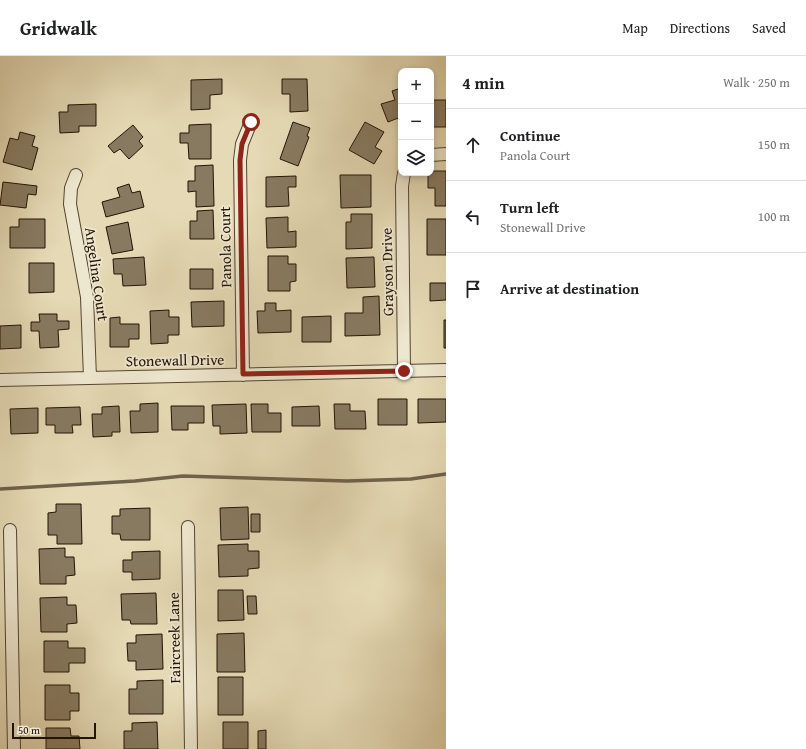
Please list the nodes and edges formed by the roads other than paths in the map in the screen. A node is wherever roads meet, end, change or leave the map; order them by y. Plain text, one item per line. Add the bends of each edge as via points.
1 (251, 122) dead end
2 (446, 154) edge
3 (434, 155) edge
4 (76, 175) dead end
5 (404, 176) edge
6 (446, 370) edge
7 (404, 371) junction
8 (243, 374) junction
9 (90, 378) junction
10 (0, 380) edge
11 (188, 527) dead end
12 (10, 530) dead end
13 (14, 749) edge
14 (191, 749) edge

1 - 8 street, Panola Court via 242,144 240,160
2 - 3 street
4 - 9 street, Angelina Court via 71,188 70,204 87,297
5 - 7 street, Grayson Drive
6 - 7 street, Stonewall Drive
7 - 8 street, Stonewall Drive
8 - 9 street, Stonewall Drive
9 - 10 street, Stonewall Drive
11 - 14 street, Faircreek Lane
12 - 13 street

